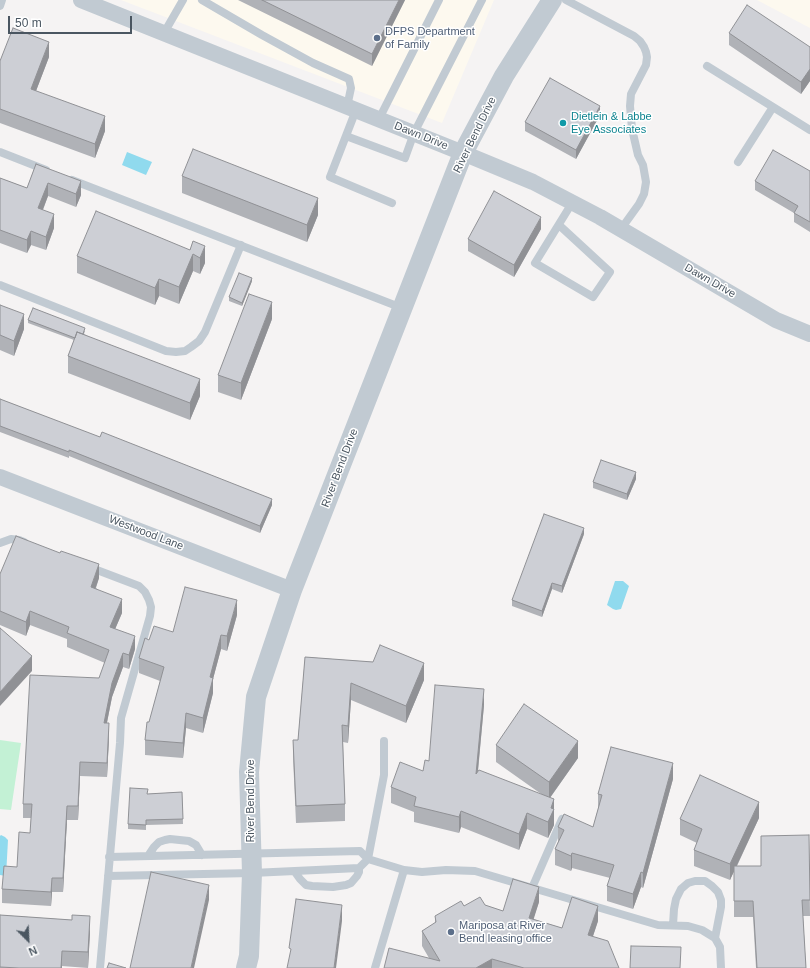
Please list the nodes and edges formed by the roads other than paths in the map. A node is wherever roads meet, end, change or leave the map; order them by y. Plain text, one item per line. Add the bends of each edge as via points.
1 (2, 0) edge
2 (81, 0) edge
3 (183, 0) edge
4 (202, 0) edge
5 (439, 0) edge
6 (482, 0) edge
7 (552, 0) edge
8 (566, 0) edge
9 (0, 6) edge
10 (164, 33) junction
11 (707, 66) dead end
12 (772, 107) junction
13 (352, 108) junction
14 (379, 119) junction
15 (810, 130) edge
16 (414, 133) junction
17 (346, 136) junction
18 (0, 152) edge
19 (463, 153) junction
20 (738, 162) dead end
21 (51, 172) edge
22 (66, 178) edge
23 (392, 203) dead end
24 (572, 203) junction
25 (559, 225) junction
26 (621, 230) junction
27 (241, 246) junction
28 (0, 285) edge
29 (403, 308) junction
30 (810, 334) edge
31 (0, 476) edge
32 (0, 542) edge
33 (34, 546) edge
34 (79, 563) edge
35 (292, 590) junction
36 (384, 741) dead end
37 (562, 819) edge
38 (252, 854) junction
39 (202, 855) junction
40 (109, 856) junction
41 (148, 856) junction
42 (368, 859) junction
43 (359, 868) junction
44 (404, 870) junction
45 (295, 872) junction
46 (252, 873) junction
47 (108, 876) junction
48 (532, 888) junction
49 (673, 925) junction
50 (715, 938) junction
51 (100, 968) edge
52 (246, 968) edge
53 (375, 968) edge
54 (721, 968) edge

1 - 9 lane
2 - 10 street, Dawn Drive
3 - 10 lane
4 - 13 lane via 313,63 349,79
5 - 14 lane
6 - 16 lane
7 - 19 street, River Bend Drive via 504,76
8 - 26 lane via 634,36 646,52 646,65 631,94 630,106 632,129 646,182 639,204
10 - 13 street, Dawn Drive
11 - 12 lane
12 - 15 lane
12 - 20 lane
13 - 14 street, Dawn Drive
13 - 17 lane
14 - 16 street, Dawn Drive
16 - 17 lane via 405,158
16 - 19 street, Dawn Drive
17 - 23 lane via 330,177
18 - 21 lane
19 - 24 street, Dawn Drive via 533,182
19 - 29 street, River Bend Drive
22 - 27 lane
24 - 25 lane
24 - 26 street, Dawn Drive
25 - 25 lane via 535,262 593,297 610,272
26 - 30 street, Dawn Drive via 776,320
27 - 28 lane via 206,332 185,351 166,351
27 - 29 lane
29 - 35 street, River Bend Drive
31 - 35 street, Westwood Lane
32 - 33 lane via 20,540
34 - 40 lane via 139,586 151,607 121,718
35 - 38 street, River Bend Drive via 256,697 249,772
36 - 42 lane via 384,775
37 - 48 lane
38 - 39 lane
38 - 42 lane via 360,851
38 - 46 street, River Bend Drive
39 - 41 lane
39 - 41 lane via 196,845 189,841 170,839 159,842
40 - 41 lane
40 - 47 lane
42 - 43 lane
42 - 44 lane
43 - 45 lane
43 - 45 lane via 351,883 333,887 306,885
44 - 48 lane via 475,871
44 - 53 lane
45 - 46 lane
46 - 47 lane
46 - 52 street, River Bend Drive via 249,956
47 - 51 lane
48 - 49 lane via 658,924
49 - 50 lane via 702,930
49 - 50 lane via 676,898 681,889 688,883 704,881 718,892 721,900
50 - 54 lane via 720,947

